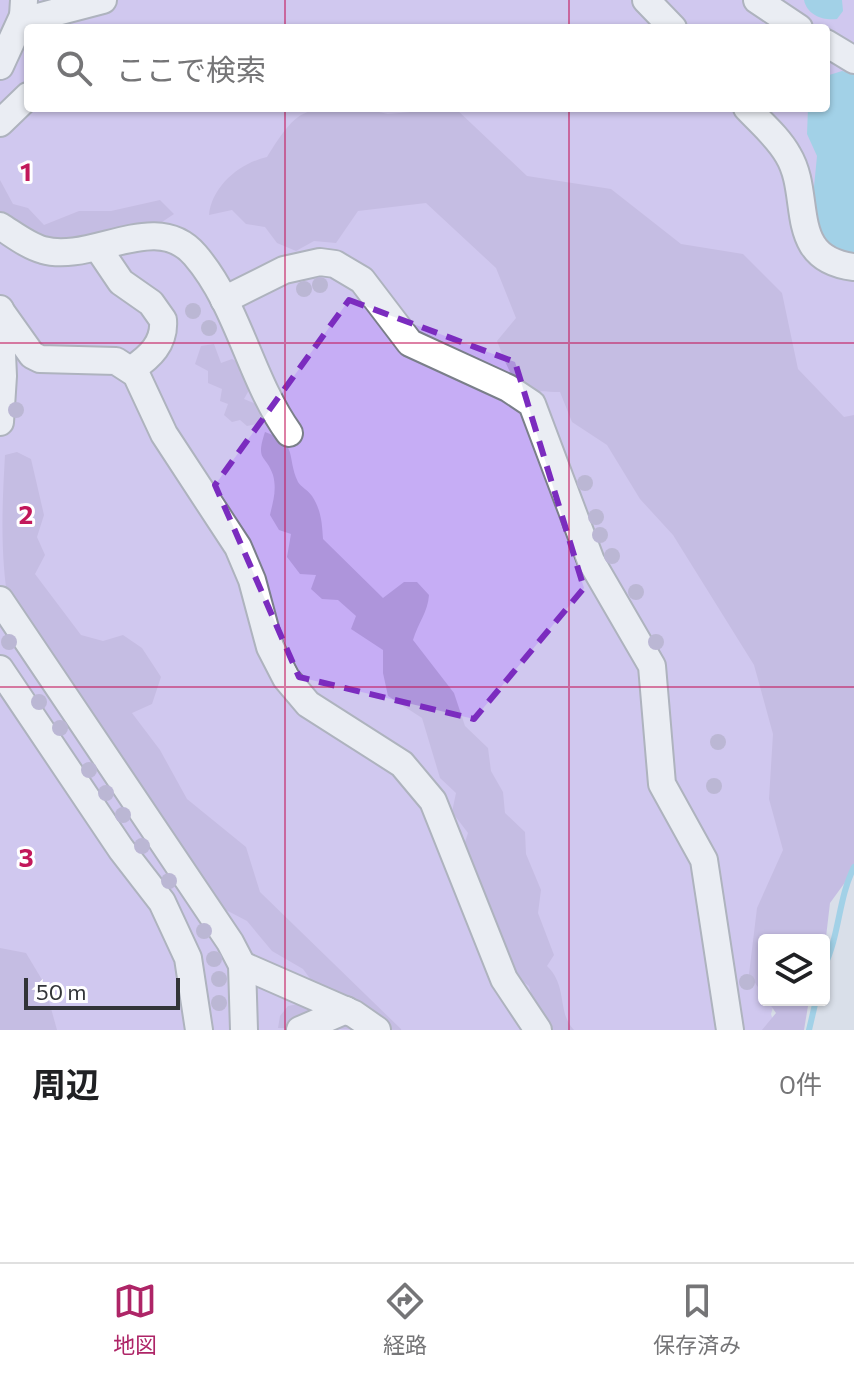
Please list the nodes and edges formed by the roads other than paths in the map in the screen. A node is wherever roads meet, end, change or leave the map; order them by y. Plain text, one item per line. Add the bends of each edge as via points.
1 (103, 0) edge
2 (646, 0) edge
3 (757, 0) edge
4 (24, 8) edge
5 (669, 24) edge
6 (793, 24) edge
7 (830, 45) edge
8 (854, 60) edge
9 (0, 66) edge
10 (24, 100) edge
11 (750, 112) edge
12 (0, 123) edge
13 (0, 226) edge
14 (98, 248) junction
15 (854, 267) edge
16 (224, 300) junction
17 (0, 309) edge
18 (132, 369) junction
19 (0, 422) edge
20 (289, 433) dead end
21 (0, 600) edge
22 (0, 669) edge
23 (242, 965) junction
24 (346, 1010) junction
25 (199, 1030) edge
26 (244, 1030) edge
27 (300, 1030) edge
28 (377, 1030) edge
29 (538, 1030) edge
30 (730, 1030) edge

1 - 4 lane via 34,18
2 - 5 lane
3 - 6 lane
4 - 9 lane
7 - 8 lane
10 - 12 lane
11 - 15 lane via 788,155 809,241 825,256
13 - 14 lane via 43,250
14 - 16 lane via 154,236 170,238 195,255
14 - 18 lane via 121,282 151,303 163,320 158,345
16 - 20 lane
16 - 30 lane via 284,270 335,264 362,280 410,343 532,404 591,561 652,666 662,784 704,860
17 - 18 lane via 40,359 97,359
17 - 19 lane
18 - 29 lane via 164,434 238,547 270,647 286,678 308,704 402,764 427,792 504,979
21 - 23 lane via 217,920
22 - 25 lane via 162,902 188,958
23 - 24 lane
23 - 26 lane
24 - 27 lane
24 - 28 lane

